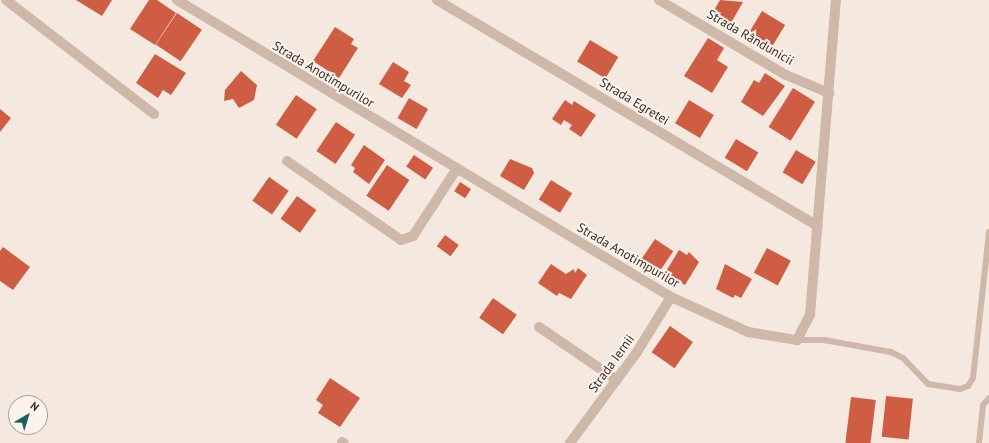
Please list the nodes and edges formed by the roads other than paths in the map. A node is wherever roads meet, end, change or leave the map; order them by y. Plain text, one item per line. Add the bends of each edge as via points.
1 (6, 0) edge
2 (177, 0) edge
3 (437, 0) edge
4 (660, 0) edge
5 (836, 0) edge
6 (0, 6) edge
7 (829, 93) junction
8 (154, 114) dead end
9 (287, 162) dead end
10 (456, 170) junction
11 (818, 226) junction
12 (989, 232) edge
13 (671, 297) junction
14 (539, 328) dead end
15 (797, 340) junction
16 (617, 380) junction
17 (989, 398) edge
18 (570, 443) edge
19 (979, 443) edge

1 - 6 street
1 - 8 street
2 - 10 street, Strada Anotimpurilor
3 - 11 street, Strada Egretei
4 - 7 street, Strada Rândunicii via 786,75
5 - 7 street
7 - 11 street
9 - 10 street via 401,240 412,236
10 - 13 street, Strada Anotimpurilor
11 - 15 street via 810,315
12 - 15 lane via 973,378 968,386 960,389 928,384 903,358 891,352 824,340
13 - 15 street, Strada Anotimpurilor via 748,332
13 - 16 street, Strada Iernii
14 - 16 street
16 - 18 street, Strada Iernii
17 - 19 lane via 983,405

